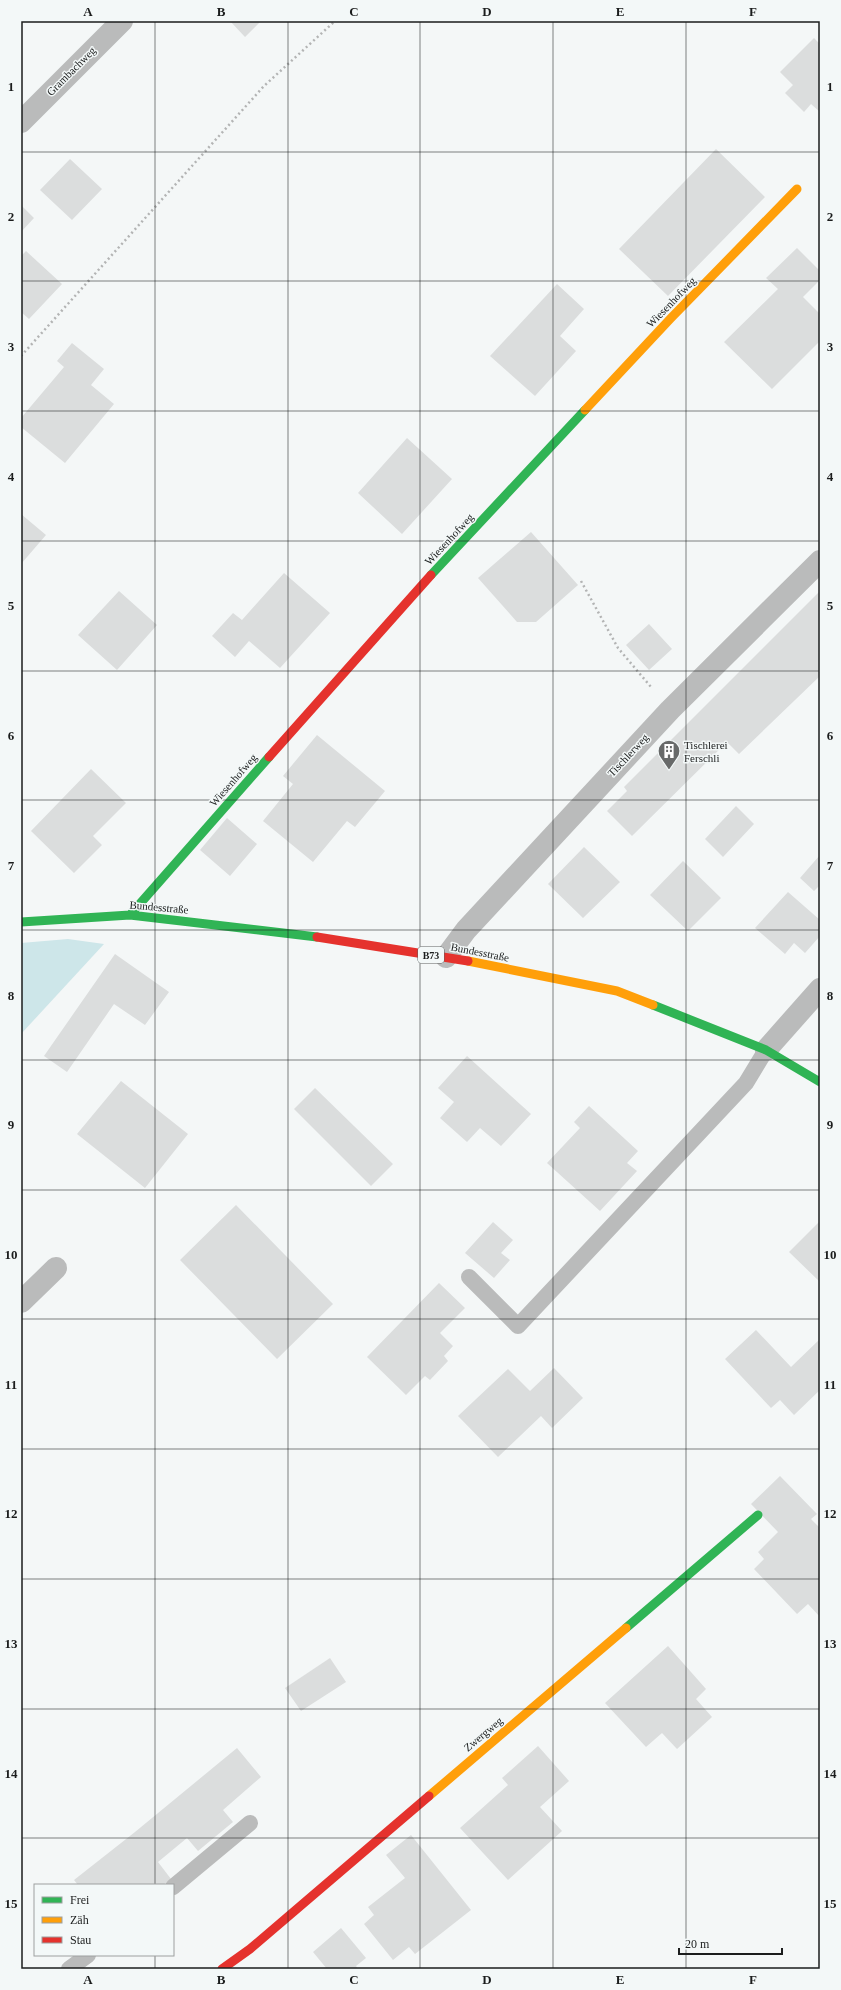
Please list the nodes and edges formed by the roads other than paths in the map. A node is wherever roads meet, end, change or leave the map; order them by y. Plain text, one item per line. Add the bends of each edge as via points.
1 (122, 21) edge
2 (21, 122) edge
3 (797, 189) dead end
4 (820, 561) edge
5 (130, 915) junction
6 (21, 922) edge
7 (446, 957) junction
8 (820, 989) edge
9 (766, 1050) junction
10 (820, 1082) edge
11 (56, 1268) dead end
12 (469, 1277) dead end
13 (21, 1302) edge
14 (758, 1515) dead end
15 (250, 1822) dead end
16 (174, 1886) edge
17 (87, 1956) edge
18 (69, 1969) edge
19 (222, 1969) edge

1 - 2 street, Grambachweg
3 - 5 street, Wiesenhofweg via 671,318 392,617
4 - 7 street, Tischlerweg via 670,710 466,930
5 - 6 street, Bundesstraße / B73
5 - 7 street, Bundesstraße / B73 via 305,935
7 - 9 street, Bundesstraße / B73 via 617,991
8 - 9 street
9 - 10 street, Bundesstraße / B73
9 - 12 lane via 746,1083 518,1326
11 - 13 street
14 - 19 street, Zwergweg via 250,1949
15 - 16 lane
17 - 18 lane

